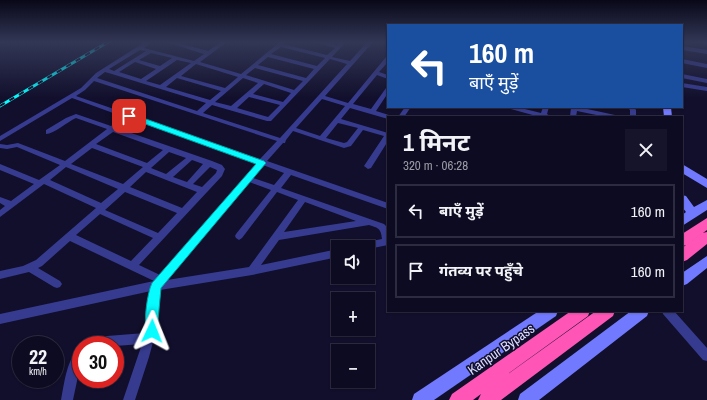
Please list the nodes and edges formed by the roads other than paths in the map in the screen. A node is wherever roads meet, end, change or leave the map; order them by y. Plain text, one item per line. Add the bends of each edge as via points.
1 (119, 61) edge
2 (133, 61) edge
3 (136, 61) edge
4 (172, 61) edge
5 (186, 61) edge
6 (197, 61) edge
7 (261, 61) edge
8 (290, 61) edge
9 (325, 61) edge
10 (342, 61) edge
11 (353, 61) edge
12 (387, 61) edge
13 (683, 61) edge
14 (194, 63) junction
15 (351, 63) junction
16 (254, 66) junction
17 (707, 66) edge
18 (160, 68) junction
19 (318, 68) junction
20 (105, 70) junction
21 (114, 72) junction
22 (375, 73) junction
23 (176, 76) junction
24 (242, 76) junction
25 (683, 76) edge
26 (387, 77) edge
27 (93, 79) junction
28 (307, 80) junction
29 (142, 81) junction
30 (707, 81) edge
31 (263, 82) junction
32 (683, 84) edge
33 (161, 87) junction
34 (707, 89) edge
35 (226, 90) junction
36 (387, 90) edge
37 (295, 92) junction
38 (249, 95) junction
39 (71, 96) junction
40 (321, 97) junction
41 (211, 102) junction
42 (283, 104) junction
43 (349, 105) junction
44 (518, 108) edge
45 (583, 108) edge
46 (232, 109) junction
47 (600, 110) edge
48 (372, 112) junction
49 (198, 113) junction
50 (129, 116) junction
51 (387, 116) edge
52 (546, 116) edge
53 (613, 116) edge
54 (337, 120) junction
55 (263, 126) junction
56 (362, 127) junction
57 (112, 128) junction
58 (293, 129) junction
59 (48, 132) dead end
60 (387, 136) edge
61 (387, 138) edge
62 (0, 139) edge
63 (322, 139) junction
64 (283, 141) junction
65 (91, 144) junction
66 (0, 146) edge
67 (168, 149) junction
68 (190, 157) junction
69 (209, 163) junction
70 (261, 163) junction
71 (64, 164) junction
72 (368, 166) dead end
73 (0, 167) edge
74 (146, 167) junction
75 (683, 169) edge
76 (289, 172) junction
77 (168, 177) junction
78 (248, 179) junction
79 (42, 182) junction
80 (707, 184) edge
81 (188, 185) junction
82 (123, 188) junction
83 (276, 189) junction
84 (203, 191) junction
85 (303, 199) junction
86 (0, 200) edge
87 (707, 204) edge
88 (12, 205) junction
89 (686, 205) edge
90 (387, 206) edge
91 (100, 208) junction
92 (183, 212) junction
93 (0, 214) edge
94 (683, 217) edge
95 (368, 222) junction
96 (707, 223) edge
97 (387, 233) edge
98 (69, 236) junction
99 (239, 236) dead end
100 (159, 237) junction
101 (276, 237) junction
102 (707, 237) edge
103 (683, 239) edge
104 (387, 241) edge
105 (375, 244) edge
106 (331, 254) edge
107 (683, 255) edge
108 (707, 261) edge
109 (132, 266) junction
110 (31, 268) junction
111 (252, 271) junction
112 (0, 274) edge
113 (683, 279) edge
114 (158, 283) junction
115 (57, 284) dead end
116 (550, 312) edge
117 (582, 312) edge
118 (607, 312) edge
119 (641, 312) edge
120 (668, 312) edge
121 (0, 319) edge
122 (150, 338) junction
123 (124, 340) edge
124 (707, 356) edge
125 (72, 378) edge
126 (67, 400) edge
127 (129, 400) edge
128 (420, 400) edge
129 (458, 400) edge
130 (487, 400) edge
131 (526, 400) edge

1 - 20 street
2 - 21 street
3 - 18 street
4 - 18 street
5 - 14 street
6 - 14 street
7 - 16 street
8 - 19 street
9 - 19 street
10 - 15 street
11 - 15 street
12 - 22 street
13 - 17 street
14 - 23 street
14 - 24 street
15 - 40 street
16 - 24 street
16 - 28 street
18 - 29 street
19 - 28 street
20 - 21 street
20 - 27 street
21 - 29 street
22 - 26 street
22 - 43 street
23 - 33 street
23 - 35 street
24 - 31 street
24 - 35 street
25 - 30 street
27 - 39 street via 85,88
27 - 49 street
28 - 37 street
29 - 33 street
31 - 37 street
31 - 38 street
32 - 34 street
33 - 41 street
35 - 41 street
36 - 48 street
37 - 42 street
38 - 42 street
38 - 46 street
39 - 50 street
39 - 62 street
40 - 43 street
40 - 58 street
41 - 46 street
41 - 49 street
42 - 55 street
43 - 48 street
43 - 54 street
44 - 52 street
45 - 47 street
46 - 55 street
47 - 53 street
48 - 51 street
49 - 55 street
50 - 57 street
50 - 70 street
54 - 56 street
54 - 63 street
55 - 64 street
56 - 60 street
56 - 63 street via 349,144 344,146
57 - 59 street via 73,117
57 - 65 street
57 - 67 street
58 - 63 street
58 - 64 street
61 - 72 street
64 - 70 street
65 - 71 street
65 - 74 street
66 - 71 street via 18,145
67 - 68 street
67 - 74 street
68 - 69 street
68 - 77 street
69 - 81 street
69 - 84 street via 219,167 221,171
70 - 76 street
70 - 78 street
71 - 79 street
71 - 82 street
73 - 79 street
74 - 77 street
74 - 82 street
75 - 80 main road
76 - 83 street
76 - 90 street
77 - 81 street
78 - 83 street
78 - 114 street
79 - 88 street
79 - 91 street
81 - 84 street
82 - 91 street
82 - 92 street
83 - 85 street
83 - 99 street
84 - 92 street
85 - 95 street
85 - 101 street
86 - 88 street
87 - 89 main road
88 - 93 street
89 - 94 main road
91 - 98 street
91 - 100 street
92 - 100 street
95 - 97 street
95 - 101 street
96 - 103 highway
98 - 109 street
98 - 110 street
100 - 109 street
101 - 111 street
102 - 107 highway
104 - 105 street
106 - 111 street
108 - 113 main road
109 - 114 street
110 - 112 street
110 - 115 street
111 - 114 street
114 - 121 street
114 - 122 street
116 - 128 main road
117 - 129 highway, Kanpur Bypass
118 - 130 highway
119 - 131 main road
120 - 124 street
122 - 123 street
122 - 127 street
125 - 126 street

